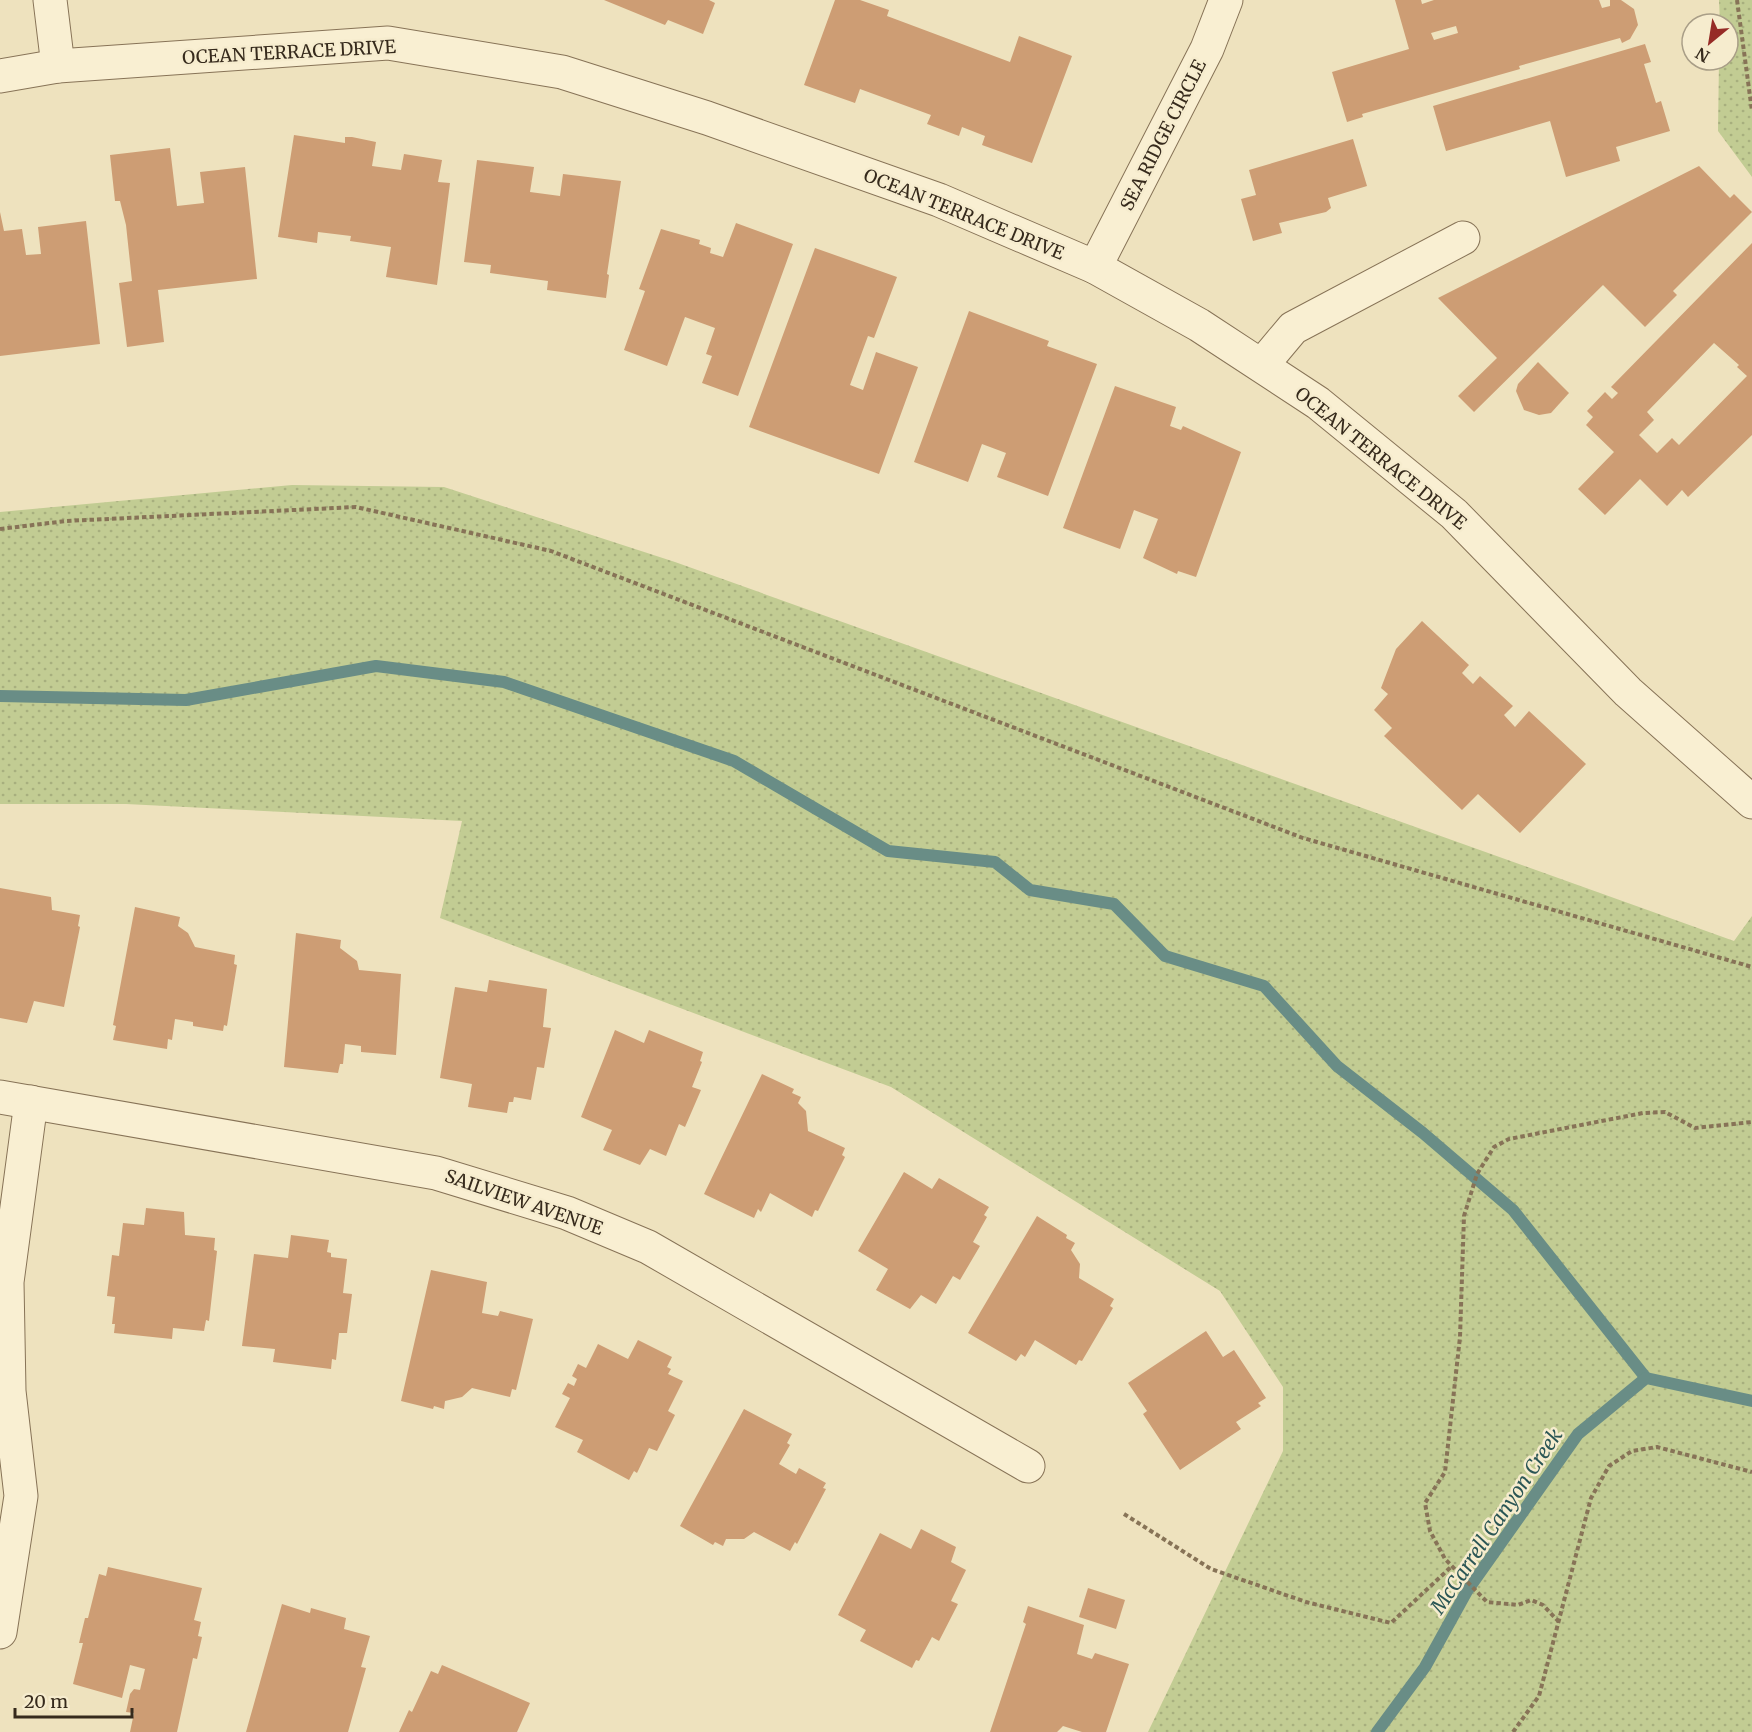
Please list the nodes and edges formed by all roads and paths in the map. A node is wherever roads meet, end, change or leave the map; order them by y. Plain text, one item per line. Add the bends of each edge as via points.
1 (50, 0) edge
2 (1226, 0) edge
3 (1737, 0) edge
4 (58, 66) junction
5 (0, 76) edge
6 (1752, 111) edge
7 (1463, 238) dead end
8 (1095, 267) junction
9 (1262, 365) junction
10 (0, 529) edge
11 (1752, 802) edge
12 (1752, 966) edge
13 (15, 1100) edge
14 (1752, 1122) edge
15 (1028, 1466) dead end
16 (1752, 1472) edge
17 (1124, 1514) dead end
18 (1452, 1566) junction
19 (1559, 1622) junction
20 (0, 1632) edge
21 (1513, 1732) edge

1 - 4 street
2 - 8 street, SEA RIDGE CIRCLE via 1207,49
3 - 6 path
4 - 5 street, OCEAN TERRACE DRIVE
4 - 8 street, OCEAN TERRACE DRIVE via 388,43 562,72 707,118 939,200
7 - 9 street via 1293,328
8 - 9 street, OCEAN TERRACE DRIVE
9 - 11 street, OCEAN TERRACE DRIVE via 1318,403 1454,514 1628,692
10 - 12 path via 66,521 356,507 551,550 1303,838
13 - 15 street, SAILVIEW AVENUE via 436,1173 567,1213 648,1247
13 - 20 street via 7,1282 9,1391 21,1496
14 - 18 path via 1695,1128 1665,1112 1643,1113 1509,1138 1494,1147 1477,1174 1464,1216 1460,1336 1445,1472 1425,1503 1430,1531
16 - 19 path via 1658,1447 1632,1451 1609,1466 1591,1498
17 - 18 path via 1211,1569 1306,1602 1391,1623
18 - 19 path via 1487,1602 1518,1605 1531,1600 1543,1605
19 - 21 path via 1539,1696

